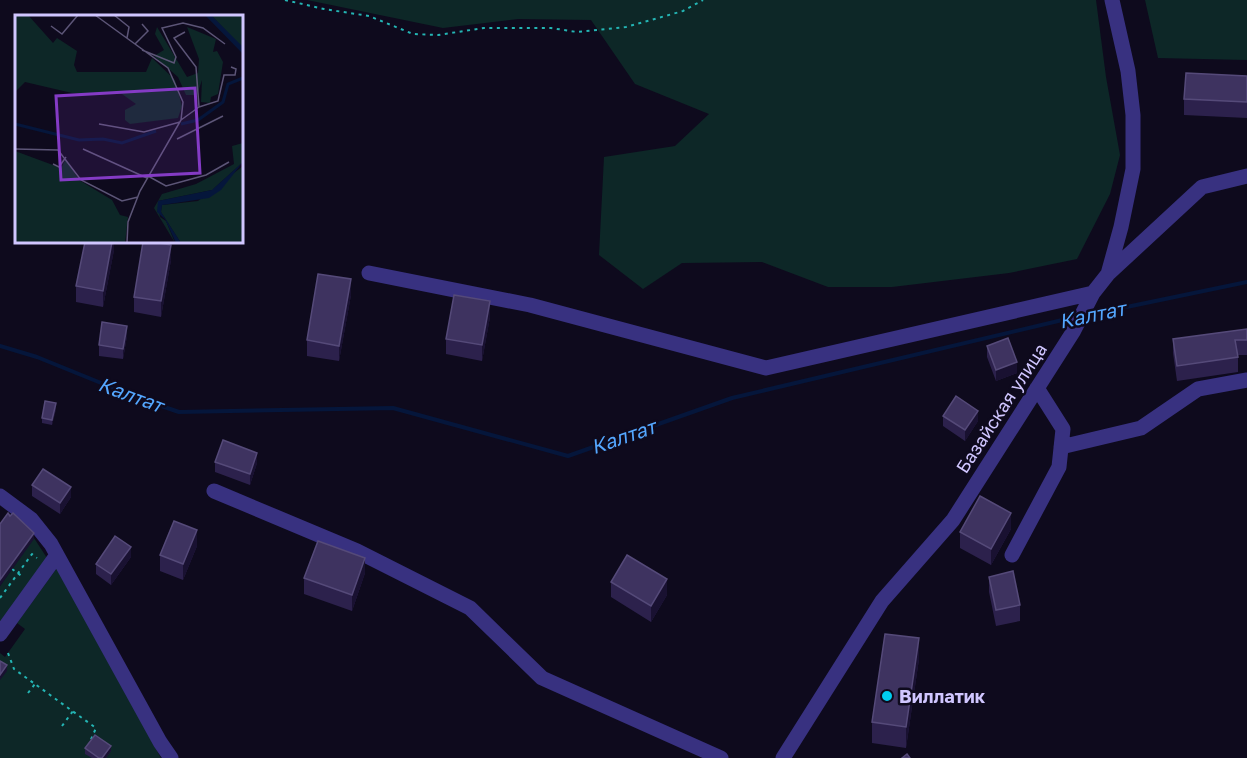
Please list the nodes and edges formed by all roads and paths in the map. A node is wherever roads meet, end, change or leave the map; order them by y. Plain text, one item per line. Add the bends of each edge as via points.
1 (285, 0) edge
2 (703, 0) edge
3 (1112, 0) edge
4 (1247, 176) edge
5 (369, 273) dead end
6 (1108, 274) junction
7 (1092, 297) junction
8 (1247, 380) edge
9 (1037, 388) junction
10 (1061, 447) junction
11 (214, 491) dead end
12 (0, 496) edge
13 (32, 554) dead end
14 (57, 555) junction
15 (1012, 555) dead end
16 (0, 598) edge
17 (0, 634) edge
18 (8, 653) dead end
19 (34, 684) junction
20 (28, 693) dead end
21 (73, 711) junction
22 (62, 726) dead end
23 (89, 745) edge
24 (171, 758) edge
25 (722, 758) edge
26 (783, 758) edge

1 - 2 path via 369,16 413,34 438,35 484,28 577,32 626,27 683,11
3 - 6 street, Базайская улица via 1128,70 1133,169
4 - 6 street via 1202,187
5 - 7 street via 530,305 766,368
6 - 7 street, Базайская улица
7 - 9 street, Базайская улица
8 - 10 street via 1198,389 1141,428
9 - 10 street via 1063,429
9 - 26 street, Базайская улица via 952,520 882,602
10 - 15 street via 1059,467
11 - 25 street via 357,551 470,608 542,678
12 - 14 street via 31,519
13 - 16 path
14 - 17 street
14 - 24 street
18 - 19 path via 14,669
19 - 20 path
19 - 21 path
21 - 22 path
21 - 23 path via 96,728

